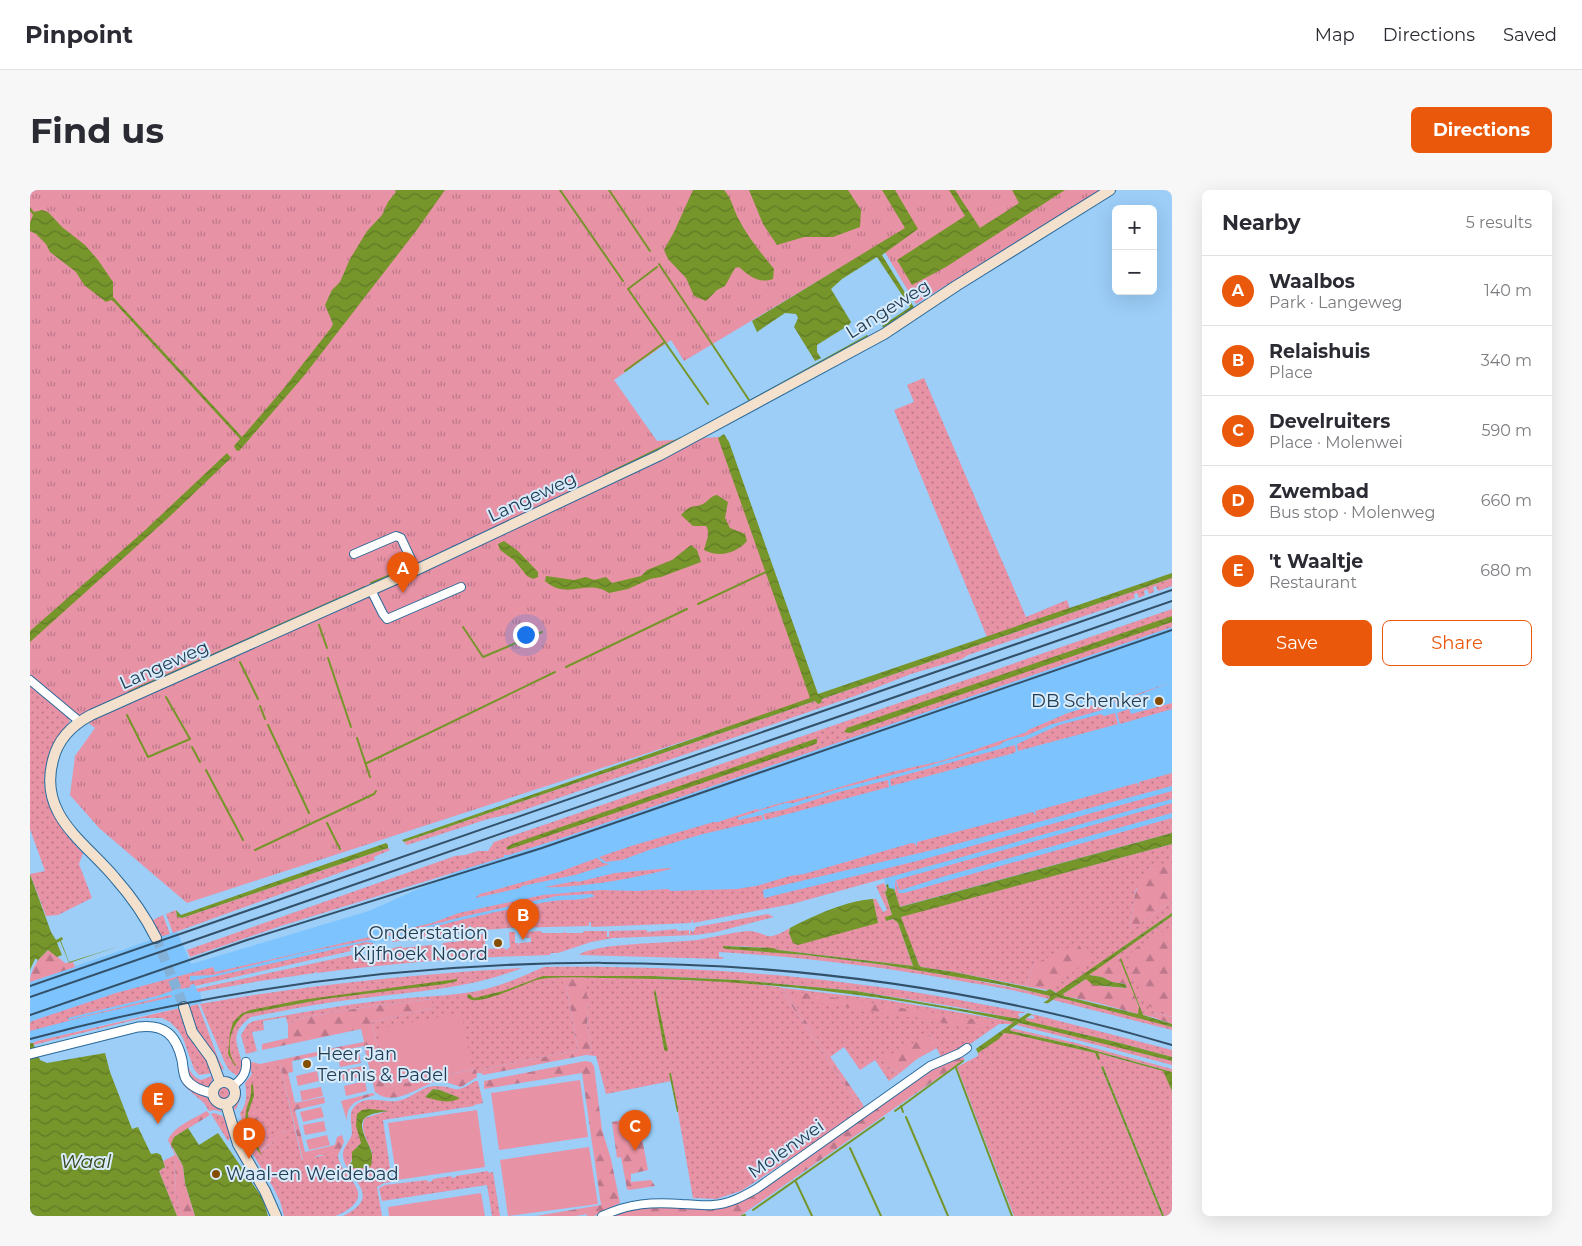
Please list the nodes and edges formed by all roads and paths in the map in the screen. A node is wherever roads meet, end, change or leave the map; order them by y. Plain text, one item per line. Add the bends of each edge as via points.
1 (1110, 190) edge
2 (354, 554) dead end
3 (416, 570) junction
4 (460, 588) dead end
5 (371, 590) junction
6 (30, 680) edge
7 (79, 721) junction
8 (156, 938) tunnel mouth
9 (184, 1007) tunnel mouth
10 (967, 1048) dead end
11 (33, 1053) edge
12 (246, 1062) dead end
13 (220, 1082) junction
14 (233, 1086) junction
15 (212, 1093) junction
16 (226, 1104) junction
17 (276, 1216) edge
18 (602, 1216) edge

1 - 3 main road, Langeweg via 884,334 660,455
2 - 3 street via 396,536 401,538
3 - 5 main road, Langeweg
4 - 5 street via 387,619
5 - 7 main road, Langeweg
6 - 7 street
7 - 8 main road, Langeweg via 58,746 51,767 50,789 56,811 129,895
9 - 13 main road via 192,1032 211,1058
10 - 18 street, Molenwei via 930,1066 740,1198 712,1206 639,1203
11 - 15 street via 138,1027 158,1027 166,1030 176,1042 185,1078 196,1088
12 - 14 street via 245,1074
13 - 14 main road
13 - 15 main road
14 - 16 main road via 234,1097
15 - 16 main road via 217,1102
16 - 17 main road via 238,1144

